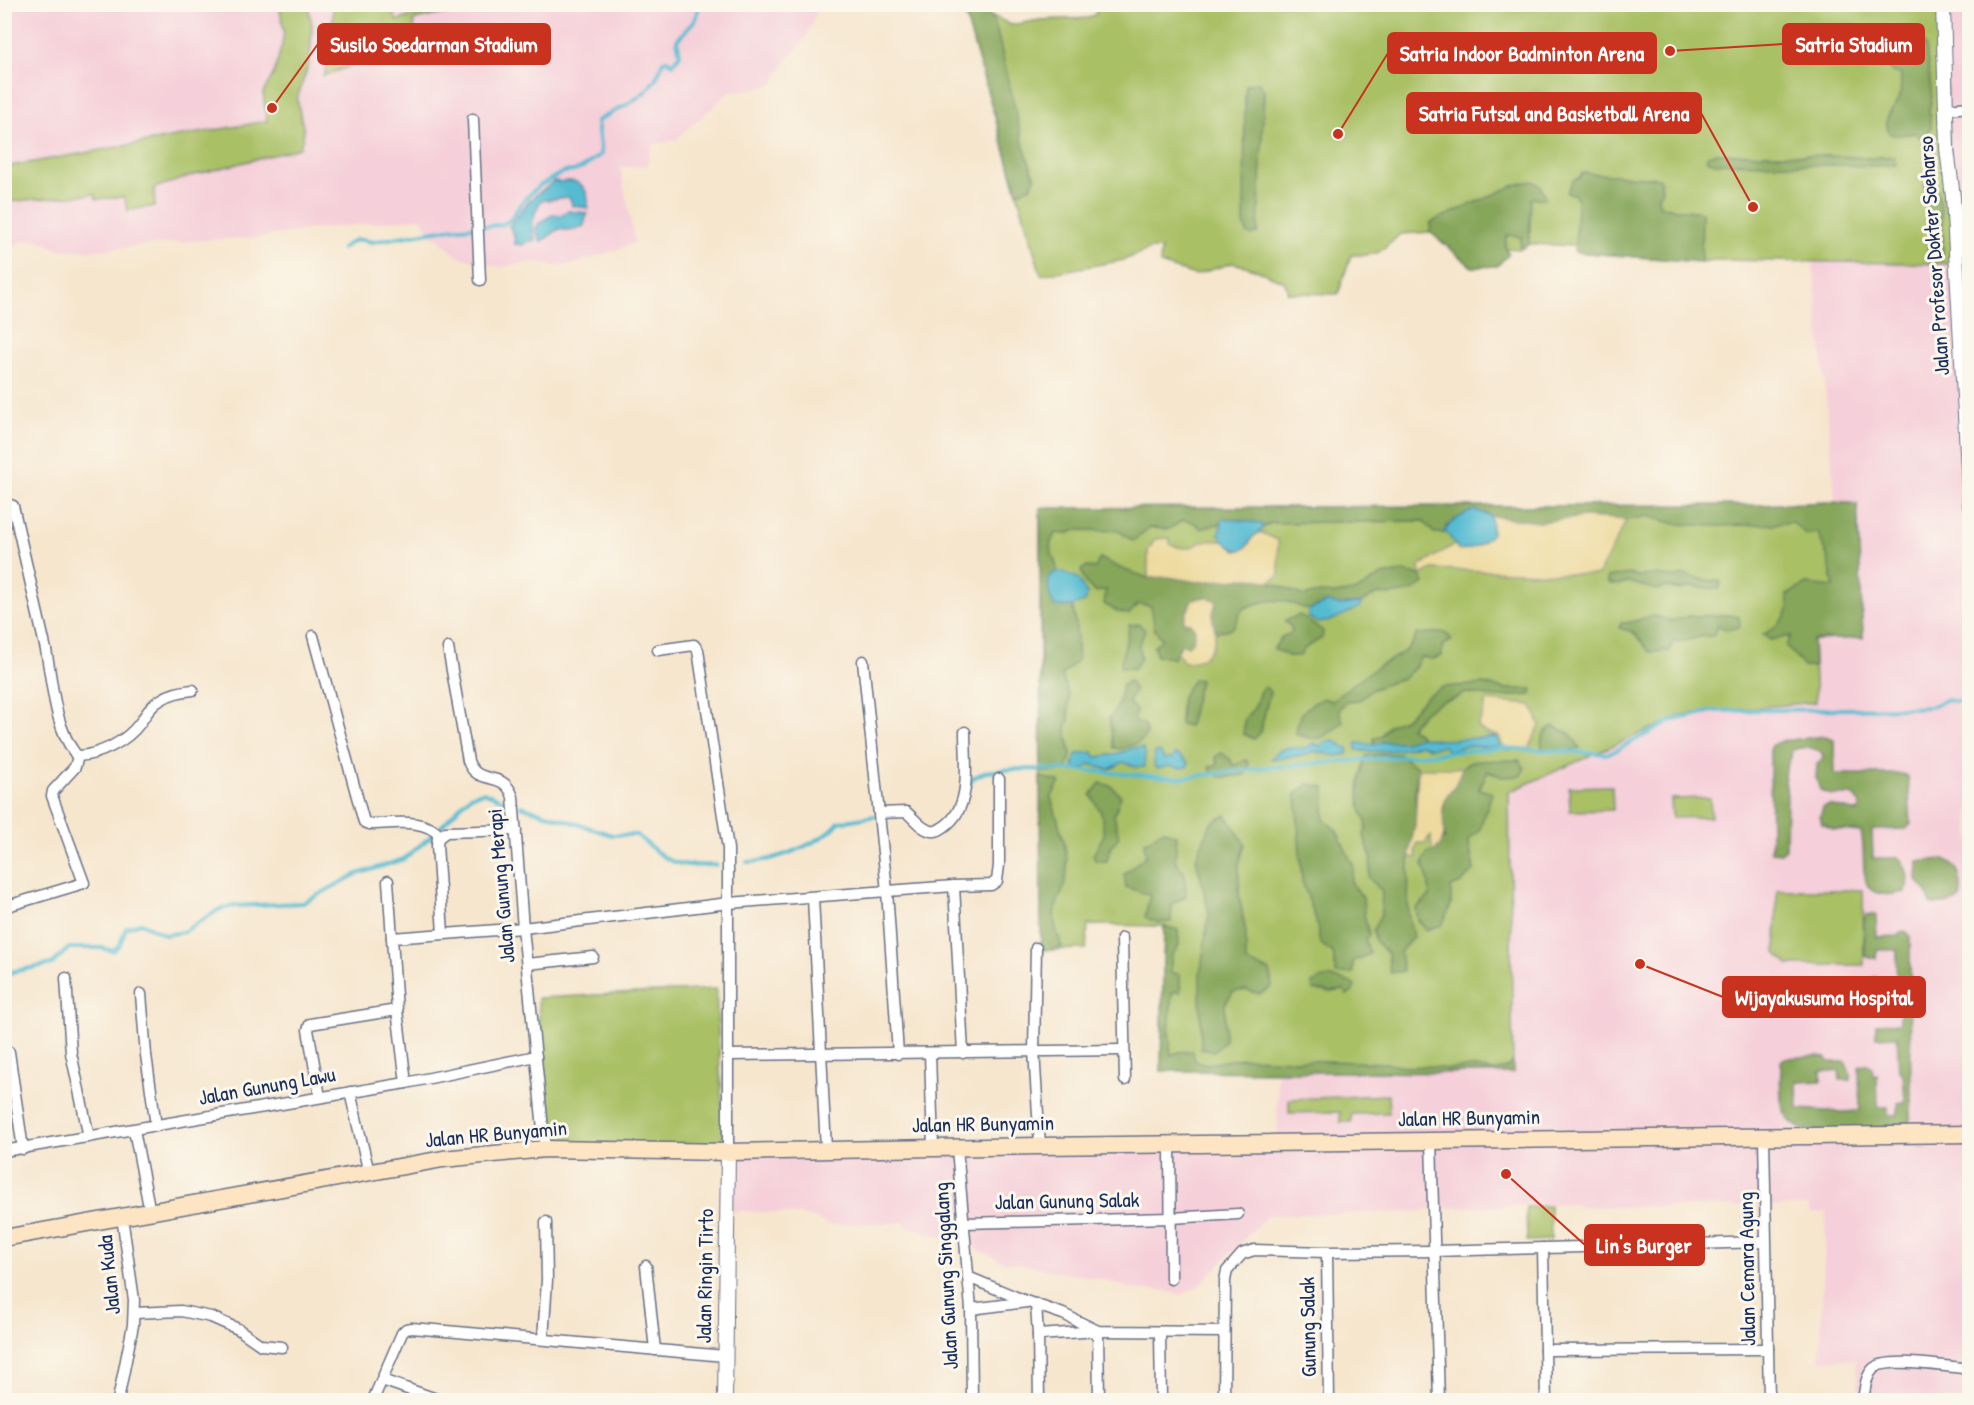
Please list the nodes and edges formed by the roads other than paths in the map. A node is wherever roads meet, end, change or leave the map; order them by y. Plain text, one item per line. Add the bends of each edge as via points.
1 (1943, 4) edge
2 (1970, 107) edge
3 (1946, 110) junction
4 (473, 119) dead end
5 (480, 280) dead end
6 (1968, 473) edge
7 (4, 503) edge
8 (1970, 506) edge
9 (313, 636) dead end
10 (448, 648) dead end
11 (658, 650) dead end
12 (863, 661) dead end
13 (193, 690) dead end
14 (965, 732) dead end
15 (78, 756) junction
16 (999, 779) dead end
17 (879, 813) junction
18 (516, 830) junction
19 (437, 834) junction
20 (388, 881) dead end
21 (954, 886) junction
22 (887, 891) junction
23 (813, 898) junction
24 (729, 903) junction
25 (4, 907) edge
26 (523, 928) junction
27 (443, 933) junction
28 (392, 938) junction
29 (1122, 938) dead end
30 (1036, 948) dead end
31 (593, 957) dead end
32 (527, 964) junction
33 (66, 978) dead end
34 (141, 994) dead end
35 (397, 1010) junction
36 (1123, 1050) junction
37 (1034, 1051) junction
38 (9, 1052) dead end
39 (930, 1053) junction
40 (963, 1053) junction
41 (898, 1054) junction
42 (728, 1055) junction
43 (821, 1055) junction
44 (536, 1056) junction
45 (1125, 1080) dead end
46 (406, 1083) junction
47 (350, 1092) junction
48 (320, 1097) junction
49 (156, 1126) junction
50 (134, 1130) junction
51 (1970, 1134) edge
52 (1764, 1136) junction
53 (89, 1137) junction
54 (1431, 1141) junction
55 (1170, 1145) junction
56 (1040, 1146) junction
57 (933, 1148) junction
58 (957, 1148) junction
59 (23, 1149) junction
60 (545, 1149) junction
61 (826, 1149) junction
62 (4, 1151) edge
63 (728, 1152) junction
64 (369, 1173) junction
65 (150, 1212) junction
66 (1238, 1214) dead end
67 (122, 1217) junction
68 (1171, 1218) junction
69 (546, 1221) dead end
70 (963, 1223) junction
71 (4, 1238) edge
72 (1765, 1242) junction
73 (1543, 1248) junction
74 (1434, 1251) junction
75 (1327, 1252) junction
76 (646, 1266) dead end
77 (968, 1277) junction
78 (1171, 1279) dead end
79 (1032, 1303) junction
80 (970, 1309) junction
81 (134, 1313) junction
82 (1098, 1331) junction
83 (1223, 1332) junction
84 (1160, 1333) junction
85 (1038, 1335) junction
86 (543, 1339) junction
87 (282, 1347) dead end
88 (1768, 1349) junction
89 (655, 1350) junction
90 (1545, 1350) junction
91 (725, 1356) junction
92 (1970, 1369) edge
93 (382, 1380) junction
94 (118, 1401) edge
95 (373, 1401) edge
96 (439, 1401) edge
97 (725, 1401) edge
98 (972, 1401) edge
99 (1039, 1401) edge
100 (1099, 1401) edge
101 (1161, 1401) edge
102 (1224, 1401) edge
103 (1329, 1401) edge
104 (1439, 1401) edge
105 (1546, 1401) edge
106 (1768, 1401) edge
107 (1863, 1401) edge

1 - 3 street, Jalan Profesor Dokter Soeharso
2 - 3 street
3 - 6 street, Jalan Profesor Dokter Soeharso
4 - 5 street
6 - 8 street, Jalan Profesor Dokter Soeharso
7 - 15 street via 13,507 60,725
9 - 19 street via 363,822 422,825
10 - 18 street, Jalan Gunung Merapi via 471,770 510,787
11 - 24 street via 694,645 698,650 728,849
12 - 17 street
13 - 15 street via 162,698 120,741
14 - 17 street via 965,788 957,815 939,830 931,831 906,812
15 - 25 street via 75,767 52,796 84,883
16 - 21 street via 997,881 991,885
17 - 22 street
18 - 19 street
18 - 26 street, Jalan Gunung Merapi
19 - 27 street
20 - 28 street
21 - 22 street
21 - 40 street
22 - 23 street
22 - 41 street
23 - 24 street
23 - 43 street
24 - 26 street
24 - 42 street
26 - 27 street
26 - 32 street, Jalan Gunung Merapi
27 - 28 street
28 - 35 street
29 - 36 street
30 - 37 street
31 - 32 street
32 - 44 street, Jalan Gunung Merapi
33 - 53 street via 70,1053
34 - 49 street
35 - 46 street
35 - 48 street via 310,1024
36 - 37 street
36 - 45 street
37 - 40 street
37 - 56 street
38 - 59 street
39 - 40 street
39 - 41 street
39 - 57 street
41 - 43 street
42 - 43 street
42 - 63 street
43 - 61 street
44 - 46 street, Jalan Gunung Lawu
44 - 60 street, Jalan Gunung Merapi
46 - 47 street, Jalan Gunung Lawu
47 - 48 street, Jalan Gunung Lawu
47 - 64 street
48 - 49 street, Jalan Gunung Lawu
49 - 50 street, Jalan Gunung Lawu
50 - 53 street, Jalan Gunung Lawu
50 - 65 street
51 - 52 main road, Jalan HR Bunyamin
52 - 54 main road, Jalan HR Bunyamin
52 - 72 street, Jalan Cemara Agung
53 - 59 street, Jalan Gunung Lawu
54 - 55 main road, Jalan HR Bunyamin
54 - 74 street
55 - 56 main road, Jalan HR Bunyamin
55 - 68 street, Jalan Gunung Salak
56 - 58 main road, Jalan HR Bunyamin
57 - 58 main road, Jalan HR Bunyamin
57 - 61 main road, Jalan HR Bunyamin
58 - 70 street, Jalan Gunung Singgalang
59 - 62 street, Jalan Gunung Lawu
60 - 63 main road, Jalan HR Bunyamin
60 - 64 main road, Jalan HR Bunyamin via 442,1159
61 - 63 main road, Jalan HR Bunyamin
63 - 91 street, Jalan Ringin Tirto
64 - 65 main road, Jalan HR Bunyamin
65 - 67 main road, Jalan HR Bunyamin
66 - 68 street, Jalan Gunung Salak
67 - 71 main road, Jalan HR Bunyamin
67 - 81 street, Jalan Kuda
68 - 70 street, Jalan Gunung Salak
68 - 78 street, Jalan Gunung Salak
69 - 86 street
70 - 77 street, Jalan Gunung Singgalang
72 - 73 street
72 - 88 street, Jalan Cemara Agung
73 - 74 street
73 - 90 street
74 - 75 street
74 - 104 street
75 - 83 street via 1254,1250 1242,1254 1224,1280
75 - 103 street, Gunung Salak
76 - 89 street
77 - 79 street
77 - 80 street, Jalan Gunung Singgalang
79 - 80 street
79 - 82 street
79 - 85 street
80 - 98 street, Jalan Gunung Singgalang
81 - 87 street via 181,1311 211,1317 261,1345
81 - 94 street, Jalan Kuda
82 - 84 street
82 - 85 street
82 - 100 street
83 - 84 street
83 - 102 street
84 - 101 street
85 - 99 street
86 - 89 street
86 - 93 street via 406,1329
88 - 90 street
88 - 106 street, Jalan Cemara Agung
89 - 91 street
90 - 105 street
91 - 97 street, Jalan Ringin Tirto
92 - 107 street via 1909,1364 1876,1366 1869,1375
93 - 95 street
93 - 96 street

